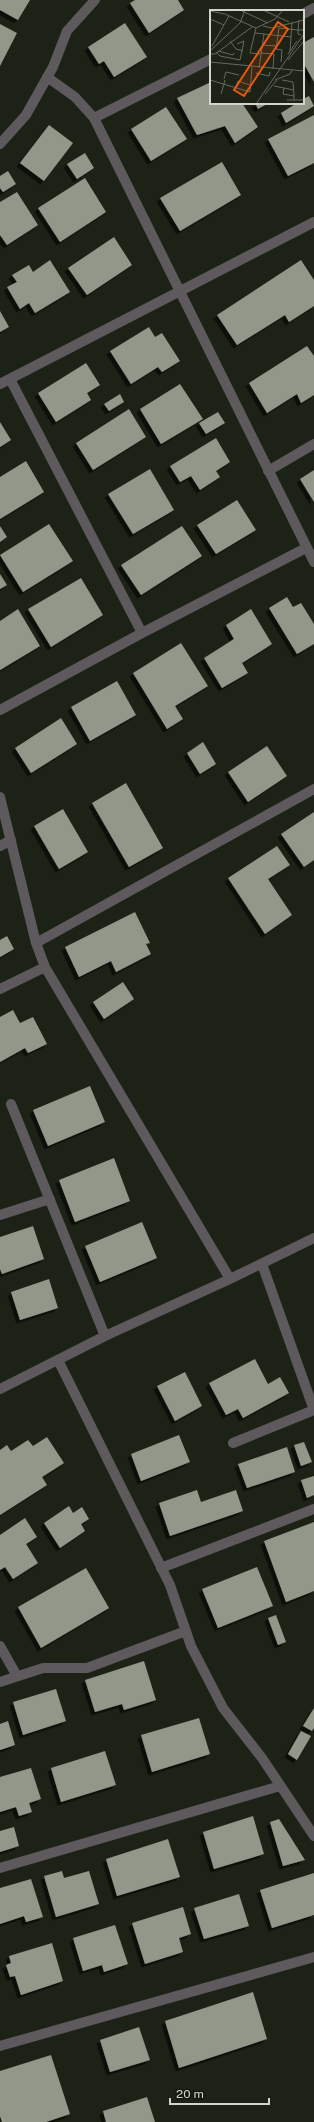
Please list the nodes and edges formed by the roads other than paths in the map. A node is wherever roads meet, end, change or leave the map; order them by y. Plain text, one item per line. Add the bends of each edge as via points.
1 (95, 0) edge
2 (314, 8) edge
3 (304, 13) edge
4 (210, 60) edge
5 (48, 76) junction
6 (94, 118) junction
7 (0, 144) edge
8 (314, 222) edge
9 (180, 292) junction
10 (10, 379) junction
11 (0, 384) edge
12 (314, 444) edge
13 (268, 470) junction
14 (306, 548) junction
15 (314, 562) edge
16 (142, 633) junction
17 (0, 710) edge
18 (314, 789) edge
19 (0, 797) edge
20 (11, 840) junction
21 (0, 846) edge
22 (36, 943) junction
23 (45, 967) junction
24 (0, 989) edge
25 (10, 1104) dead end
26 (50, 1199) junction
27 (0, 1215) edge
28 (314, 1238) edge
29 (262, 1264) junction
30 (230, 1279) junction
31 (105, 1336) junction
32 (58, 1360) junction
33 (0, 1389) edge
34 (314, 1410) edge
35 (233, 1442) dead end
36 (314, 1508) edge
37 (161, 1568) junction
38 (186, 1631) junction
39 (0, 1646) edge
40 (17, 1676) junction
41 (0, 1682) edge
42 (280, 1786) junction
43 (314, 1836) edge
44 (0, 1868) edge
45 (314, 1957) edge
46 (0, 2044) edge

1 - 5 street via 67,31
2 - 3 street
4 - 6 street
5 - 6 street via 75,97
5 - 7 street via 26,115
6 - 9 street
8 - 9 street
9 - 10 street
9 - 13 street
10 - 11 street
10 - 16 street
12 - 13 street
13 - 14 street
14 - 15 street
14 - 16 street
16 - 17 street
18 - 22 street
19 - 20 street
20 - 21 street
20 - 22 street
22 - 23 street
23 - 24 street
23 - 30 street
25 - 26 street
26 - 27 street
26 - 31 street
28 - 29 street
29 - 30 street
29 - 34 street
30 - 31 street
31 - 32 street
32 - 33 street
32 - 37 street
34 - 35 street
36 - 37 street
37 - 38 street
38 - 40 street via 87,1668 43,1668
38 - 42 street via 222,1708 262,1758
39 - 40 street
40 - 41 street
42 - 43 street
42 - 44 street
45 - 46 street

